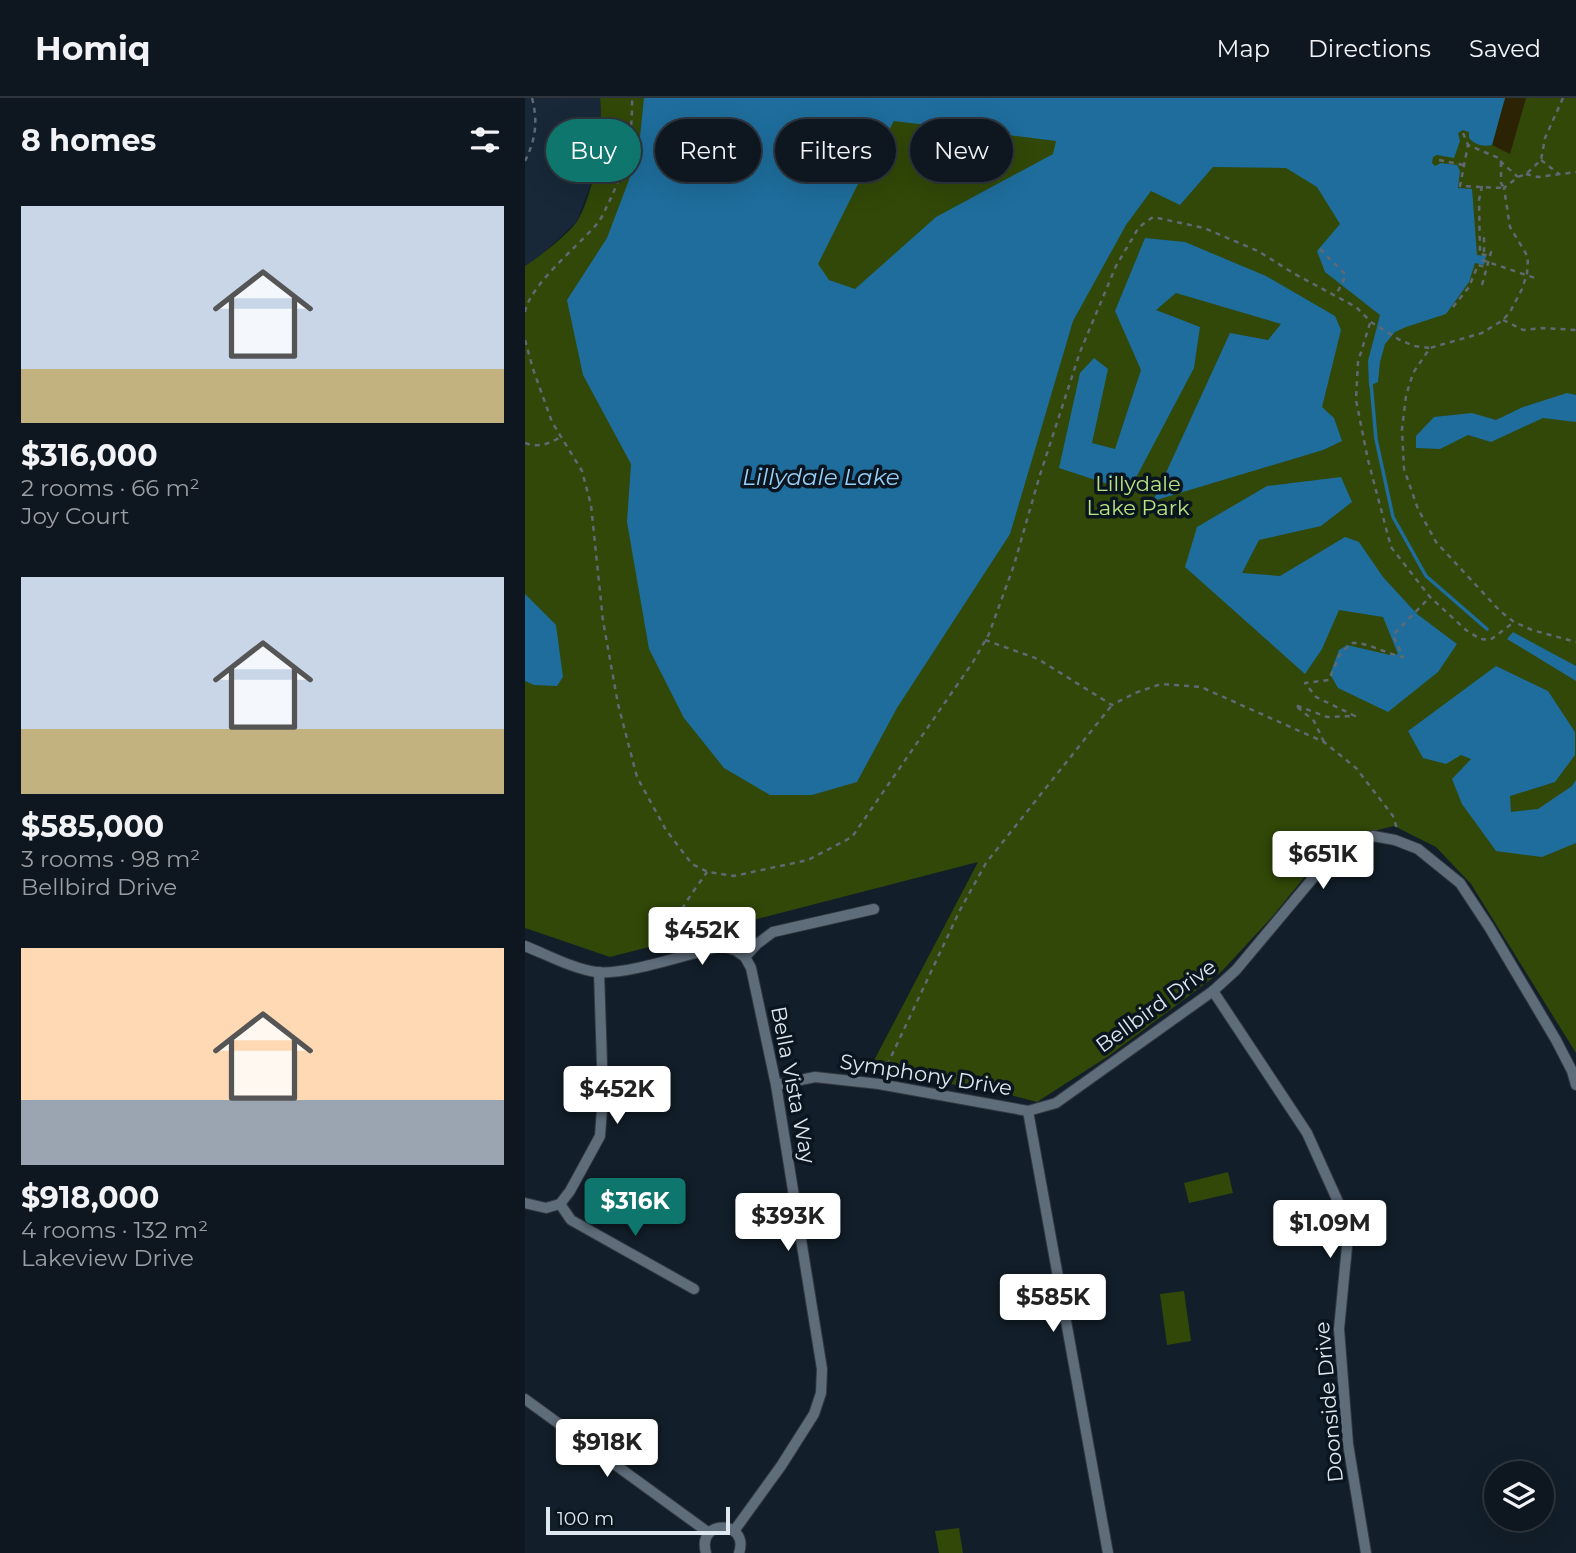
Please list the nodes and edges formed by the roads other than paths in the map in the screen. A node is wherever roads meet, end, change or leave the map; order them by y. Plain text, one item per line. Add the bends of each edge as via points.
1 (874, 909) dead end
2 (525, 946) edge
3 (745, 957) junction
4 (599, 972) junction
5 (1213, 991) junction
6 (776, 1085) junction
7 (1576, 1085) edge
8 (1028, 1111) junction
9 (525, 1203) edge
10 (560, 1205) junction
11 (694, 1289) dead end
12 (525, 1399) edge
13 (734, 1531) junction
14 (709, 1533) junction
15 (706, 1553) edge
16 (739, 1553) edge
17 (1108, 1553) edge
18 (1366, 1553) edge

1 - 3 street via 773,932
2 - 4 street
3 - 4 street via 722,946 618,972
3 - 6 street, Bella Vista Way
4 - 10 street via 600,1136
5 - 7 street, Bellbird Drive via 1344,846 1373,836 1395,840 1418,849 1460,883 1556,1040
5 - 8 street, Bellbird Drive via 1056,1103
5 - 18 street, Doonside Drive via 1307,1133 1349,1226 1339,1329 1348,1444
6 - 8 street, Symphony Drive via 815,1077
6 - 13 street, Bella Vista Way via 819,1345 821,1393 781,1466
8 - 17 street
9 - 10 street via 546,1208
10 - 11 street via 571,1220
12 - 14 street
13 - 14 street via 721,1527
13 - 16 street via 741,1543
14 - 15 street

